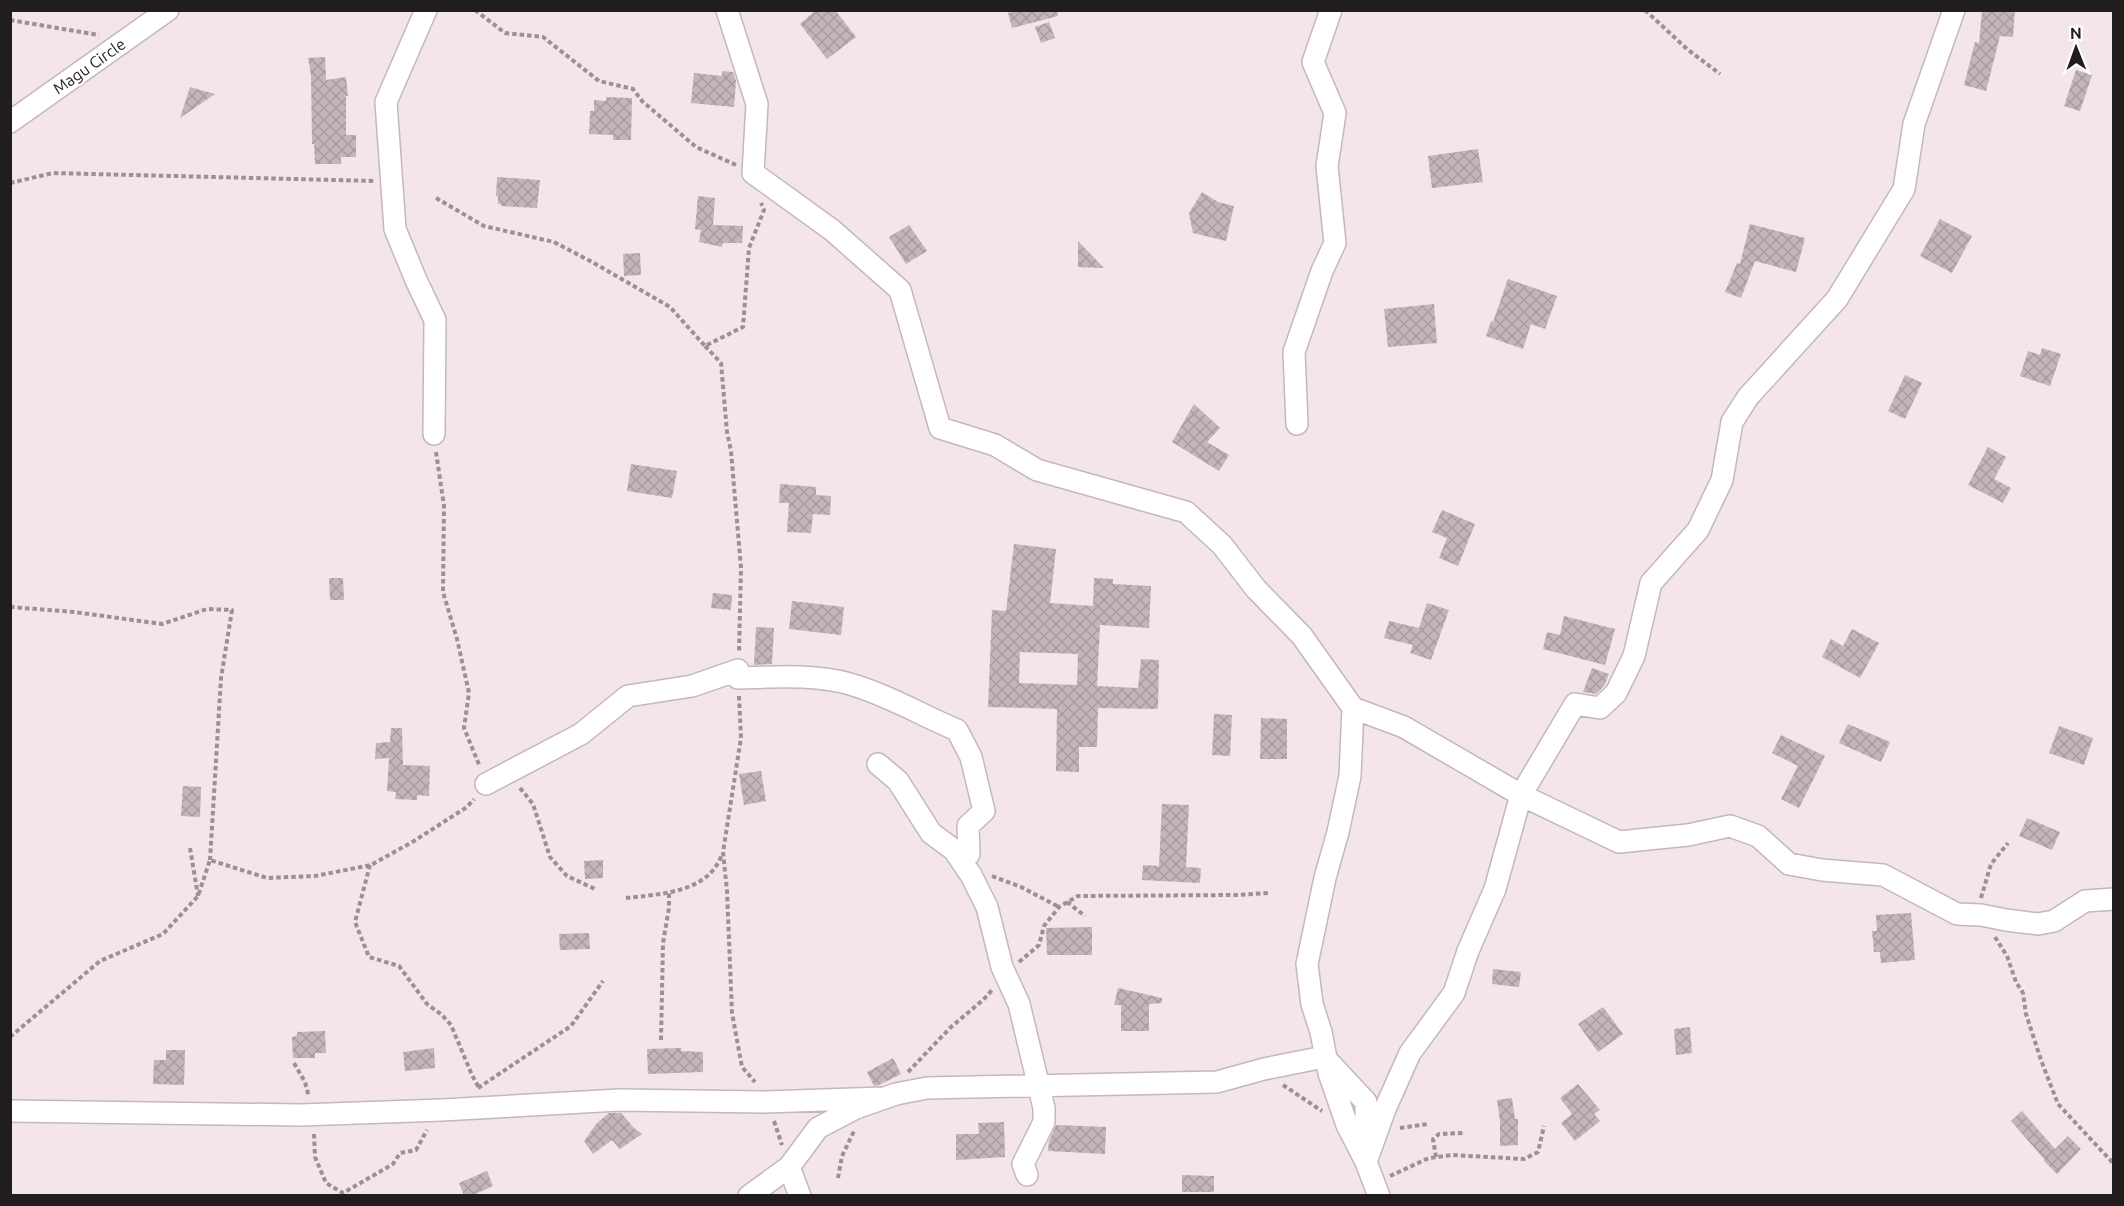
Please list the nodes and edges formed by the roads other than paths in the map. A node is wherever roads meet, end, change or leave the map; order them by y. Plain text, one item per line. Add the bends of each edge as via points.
1 (168, 10) edge
2 (426, 10) edge
3 (727, 10) edge
4 (1331, 10) edge
5 (1954, 10) edge
6 (10, 122) edge
7 (1297, 424) dead end
8 (434, 435) road end
9 (1353, 708) junction
10 (878, 764) dead end
11 (495, 779) road end
12 (1521, 795) junction
13 (960, 859) junction
14 (2114, 899) edge
15 (1324, 1057) junction
16 (1037, 1085) junction
17 (878, 1100) junction
18 (10, 1111) edge
19 (1367, 1165) junction
20 (789, 1167) junction
21 (1028, 1175) dead end
22 (749, 1196) edge
23 (800, 1196) edge
24 (1379, 1196) edge

1 - 6 street, Magu Circle
2 - 8 street via 386,102 395,229 435,320
3 - 9 street via 757,104 753,173 832,230 900,290 940,428 995,445 1037,470 1186,512 1222,545 1256,589 1302,636
4 - 7 street via 1313,62 1335,113 1327,166 1335,243 1294,352
5 - 12 street via 1914,124 1904,189 1837,299 1748,397 1732,422 1722,480 1698,530 1651,583 1634,656 1616,693 1600,708 1575,704
9 - 12 street via 1404,727
9 - 15 street via 1350,776 1307,964
10 - 13 street via 898,781 931,833
11 - 13 street via 581,734 628,696 738,674 848,684 957,730 971,757 984,811 968,826 969,854
12 - 14 street via 1620,842 1730,826 1758,836 1789,864 1882,875 1957,914 2038,924 2054,921 2085,901
12 - 19 street via 1495,889 1454,993 1410,1053
13 - 16 street via 987,907 1002,967 1019,1004
15 - 16 street via 1217,1082
15 - 19 street via 1347,1125
15 - 19 street via 1366,1102
16 - 17 street via 927,1088
16 - 21 street via 1044,1122 1023,1164
17 - 18 street via 620,1100 301,1115
17 - 20 street via 818,1128
19 - 24 street
20 - 22 street
20 - 23 street

